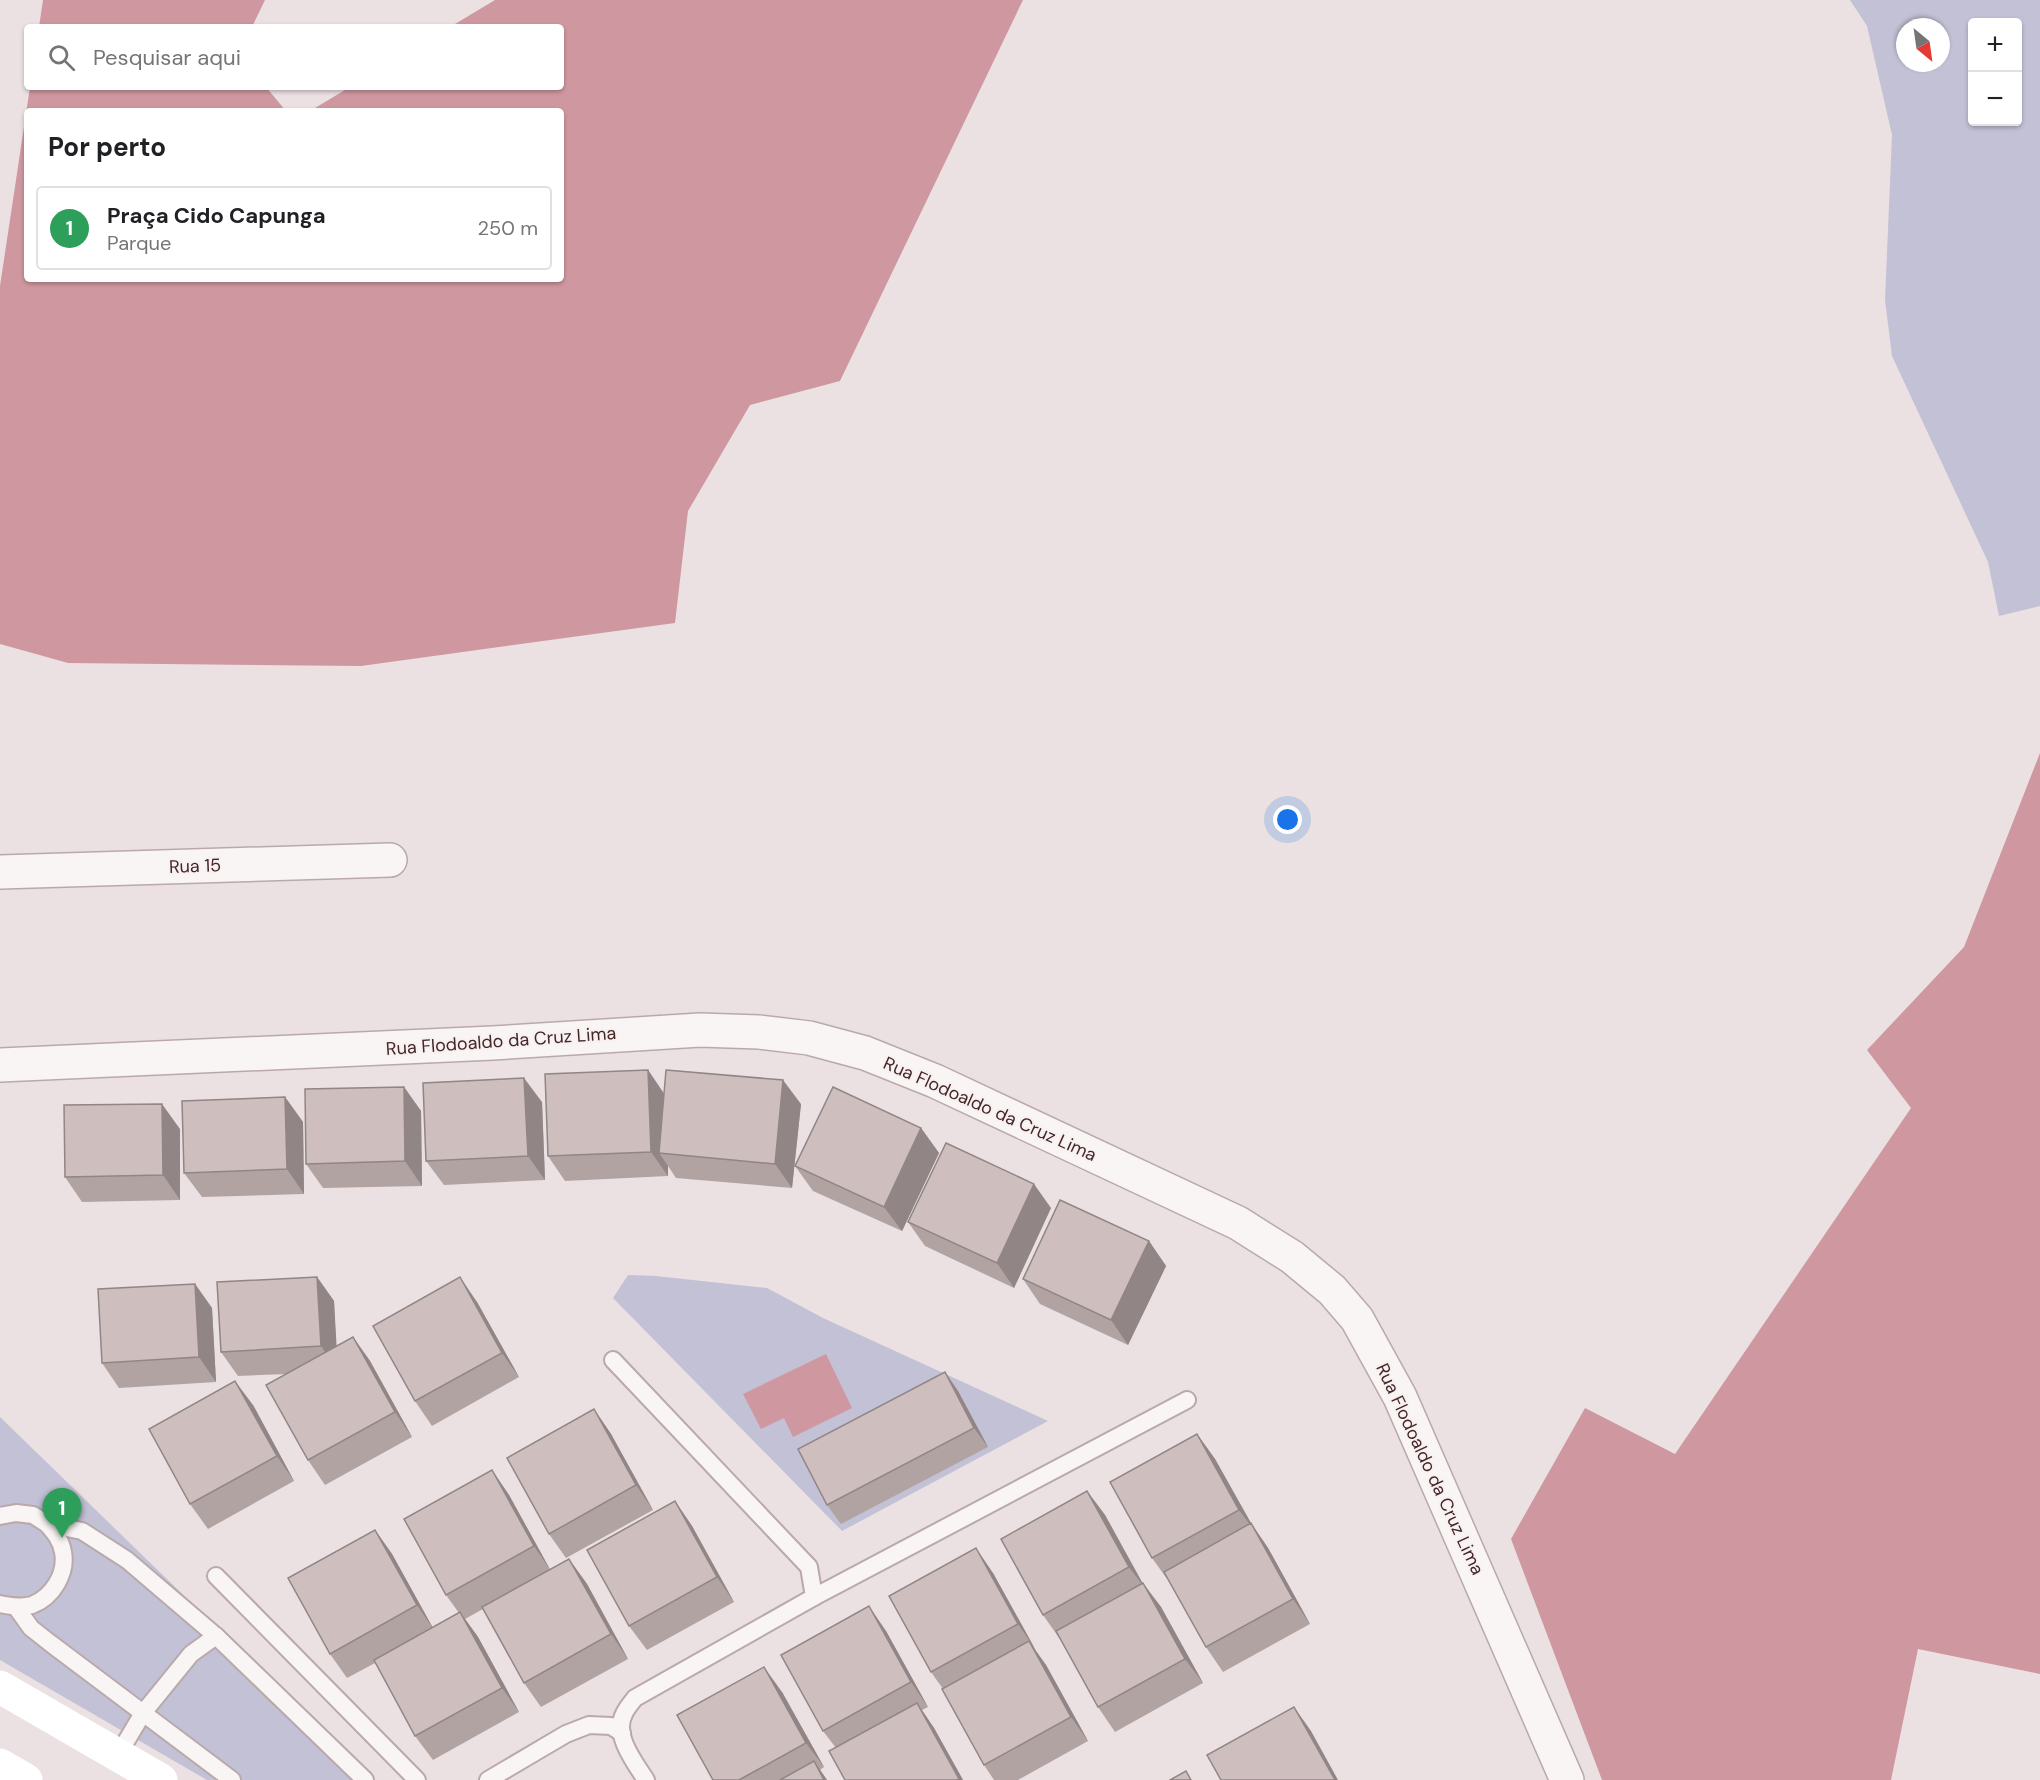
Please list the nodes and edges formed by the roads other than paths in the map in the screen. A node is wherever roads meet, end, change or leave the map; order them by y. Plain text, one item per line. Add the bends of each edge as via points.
1 (390, 860) dead end
2 (0, 872) edge
3 (0, 1065) edge
4 (613, 1360) dead end
5 (1187, 1400) dead end
6 (0, 1516) edge
7 (47, 1524) junction
8 (216, 1576) dead end
9 (814, 1597) junction
10 (8, 1606) edge
11 (216, 1636) junction
12 (0, 1687) edge
13 (143, 1713) junction
14 (622, 1733) junction
15 (118, 1755) junction
16 (0, 1765) edge
17 (26, 1780) edge
18 (161, 1780) edge
19 (232, 1780) edge
20 (365, 1780) edge
21 (417, 1780) edge
22 (488, 1780) edge
23 (645, 1780) edge
24 (1567, 1780) edge

1 - 2 street, Rua 15
3 - 24 street, Rua Flodoaldo da Cruz Lima via 423,1047 700,1030 809,1038 865,1053 935,1081 1238,1223 1292,1257 1332,1290 1357,1319 1400,1397
4 - 9 lane via 809,1567
5 - 9 lane
6 - 7 lane via 33,1515
7 - 10 lane via 58,1536 63,1551 63,1568 57,1583 33,1605
7 - 11 lane via 82,1531 127,1560
8 - 21 lane
9 - 14 lane via 635,1698 622,1716
10 - 13 lane
11 - 13 lane via 191,1654
11 - 20 lane
12 - 15 street
13 - 15 lane
13 - 19 lane
14 - 22 lane via 611,1726 589,1725 566,1734
14 - 23 lane
15 - 18 street
16 - 17 street

